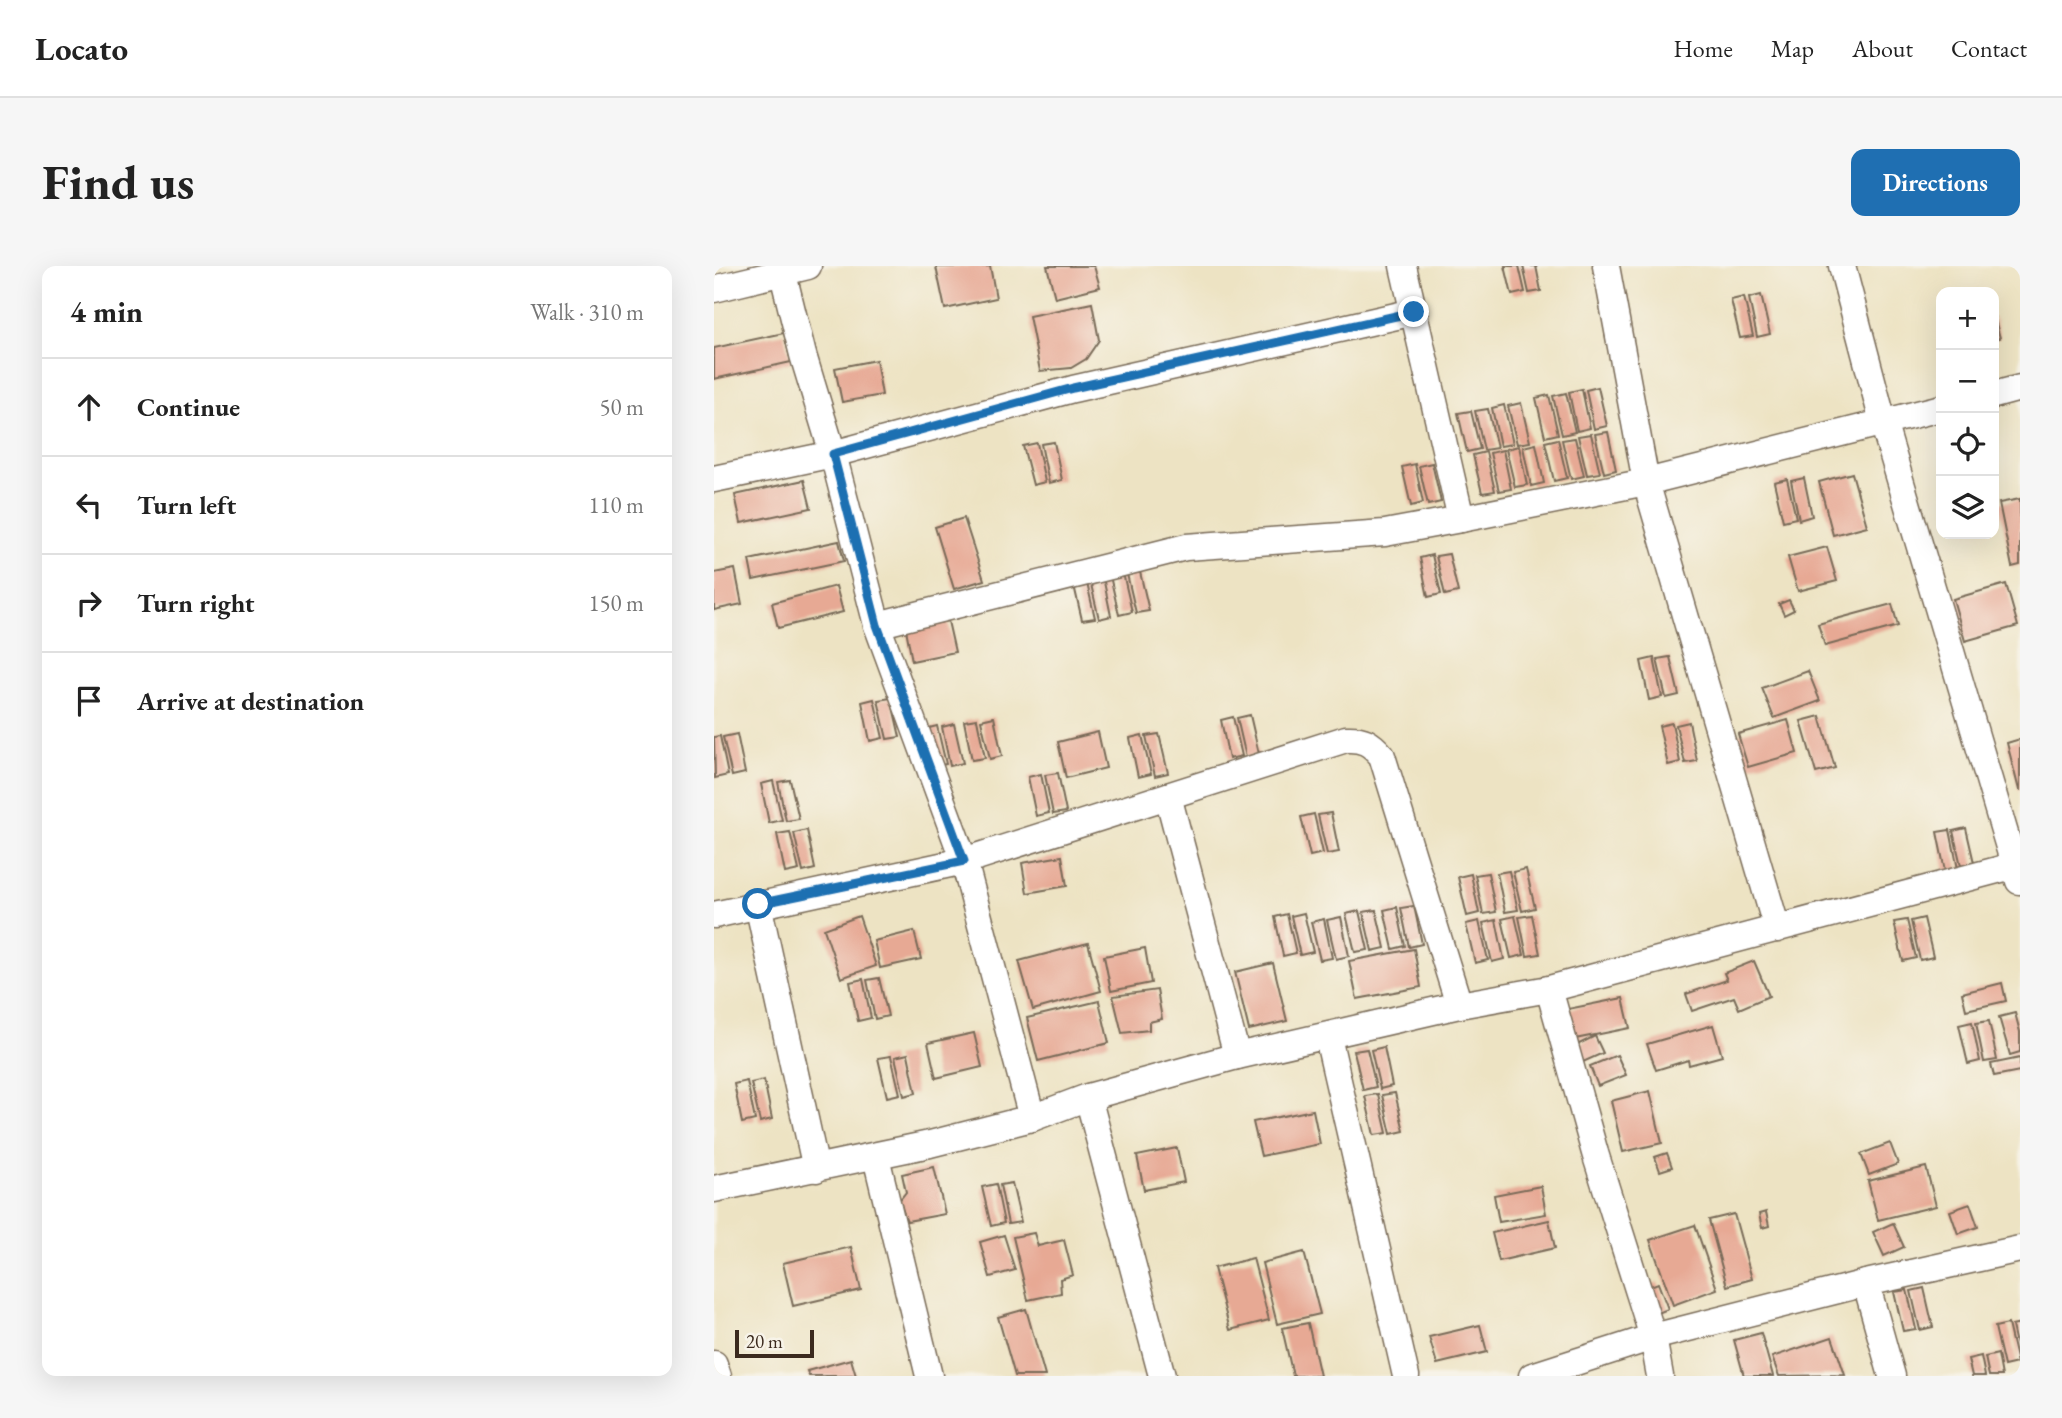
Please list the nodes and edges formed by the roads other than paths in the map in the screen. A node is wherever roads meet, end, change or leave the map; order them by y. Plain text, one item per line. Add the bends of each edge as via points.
1 (1403, 266) edge
2 (1606, 266) edge
3 (1842, 266) edge
4 (791, 268) edge
5 (714, 289) edge
6 (1414, 312) junction
7 (2020, 388) edge
8 (1999, 393) edge
9 (1936, 409) edge
10 (1883, 422) junction
11 (833, 454) junction
12 (714, 479) edge
13 (1646, 482) junction
14 (1461, 519) junction
15 (877, 625) junction
16 (1168, 796) junction
17 (964, 861) junction
18 (2018, 871) edge
19 (758, 904) junction
20 (714, 915) edge
21 (1777, 929) junction
22 (1549, 989) junction
23 (1460, 1005) junction
24 (1328, 1037) junction
25 (1237, 1056) junction
26 (1088, 1097) junction
27 (1032, 1118) junction
28 (876, 1157) junction
29 (816, 1169) junction
30 (714, 1189) edge
31 (2020, 1249) edge
32 (1866, 1283) junction
33 (1653, 1337) junction
34 (714, 1364) edge
35 (718, 1376) edge
36 (929, 1376) edge
37 (1162, 1376) edge
38 (1406, 1376) edge
39 (1532, 1376) edge
40 (1660, 1376) edge
41 (1892, 1376) edge

1 - 6 street
2 - 13 street
3 - 10 street
4 - 5 street
4 - 11 street via 803,355
6 - 11 street via 1073,388
6 - 14 street
7 - 8 street
9 - 10 street
10 - 13 street
10 - 18 street
11 - 12 street
11 - 15 street
13 - 14 street
13 - 21 street
14 - 15 street via 1385,533 1186,547
15 - 17 street
16 - 17 street
16 - 23 street via 1346,739 1359,738 1372,745 1382,756
16 - 25 street
17 - 19 street
17 - 27 street
18 - 21 street
19 - 20 street
19 - 29 street
21 - 22 street
22 - 23 street
22 - 33 street
23 - 24 street
24 - 25 street
24 - 38 street
25 - 26 street
26 - 27 street
26 - 37 street
27 - 28 street
28 - 29 street
28 - 36 street
29 - 30 street
31 - 32 street
32 - 33 street
32 - 41 street
33 - 39 street
33 - 40 street
34 - 35 street

